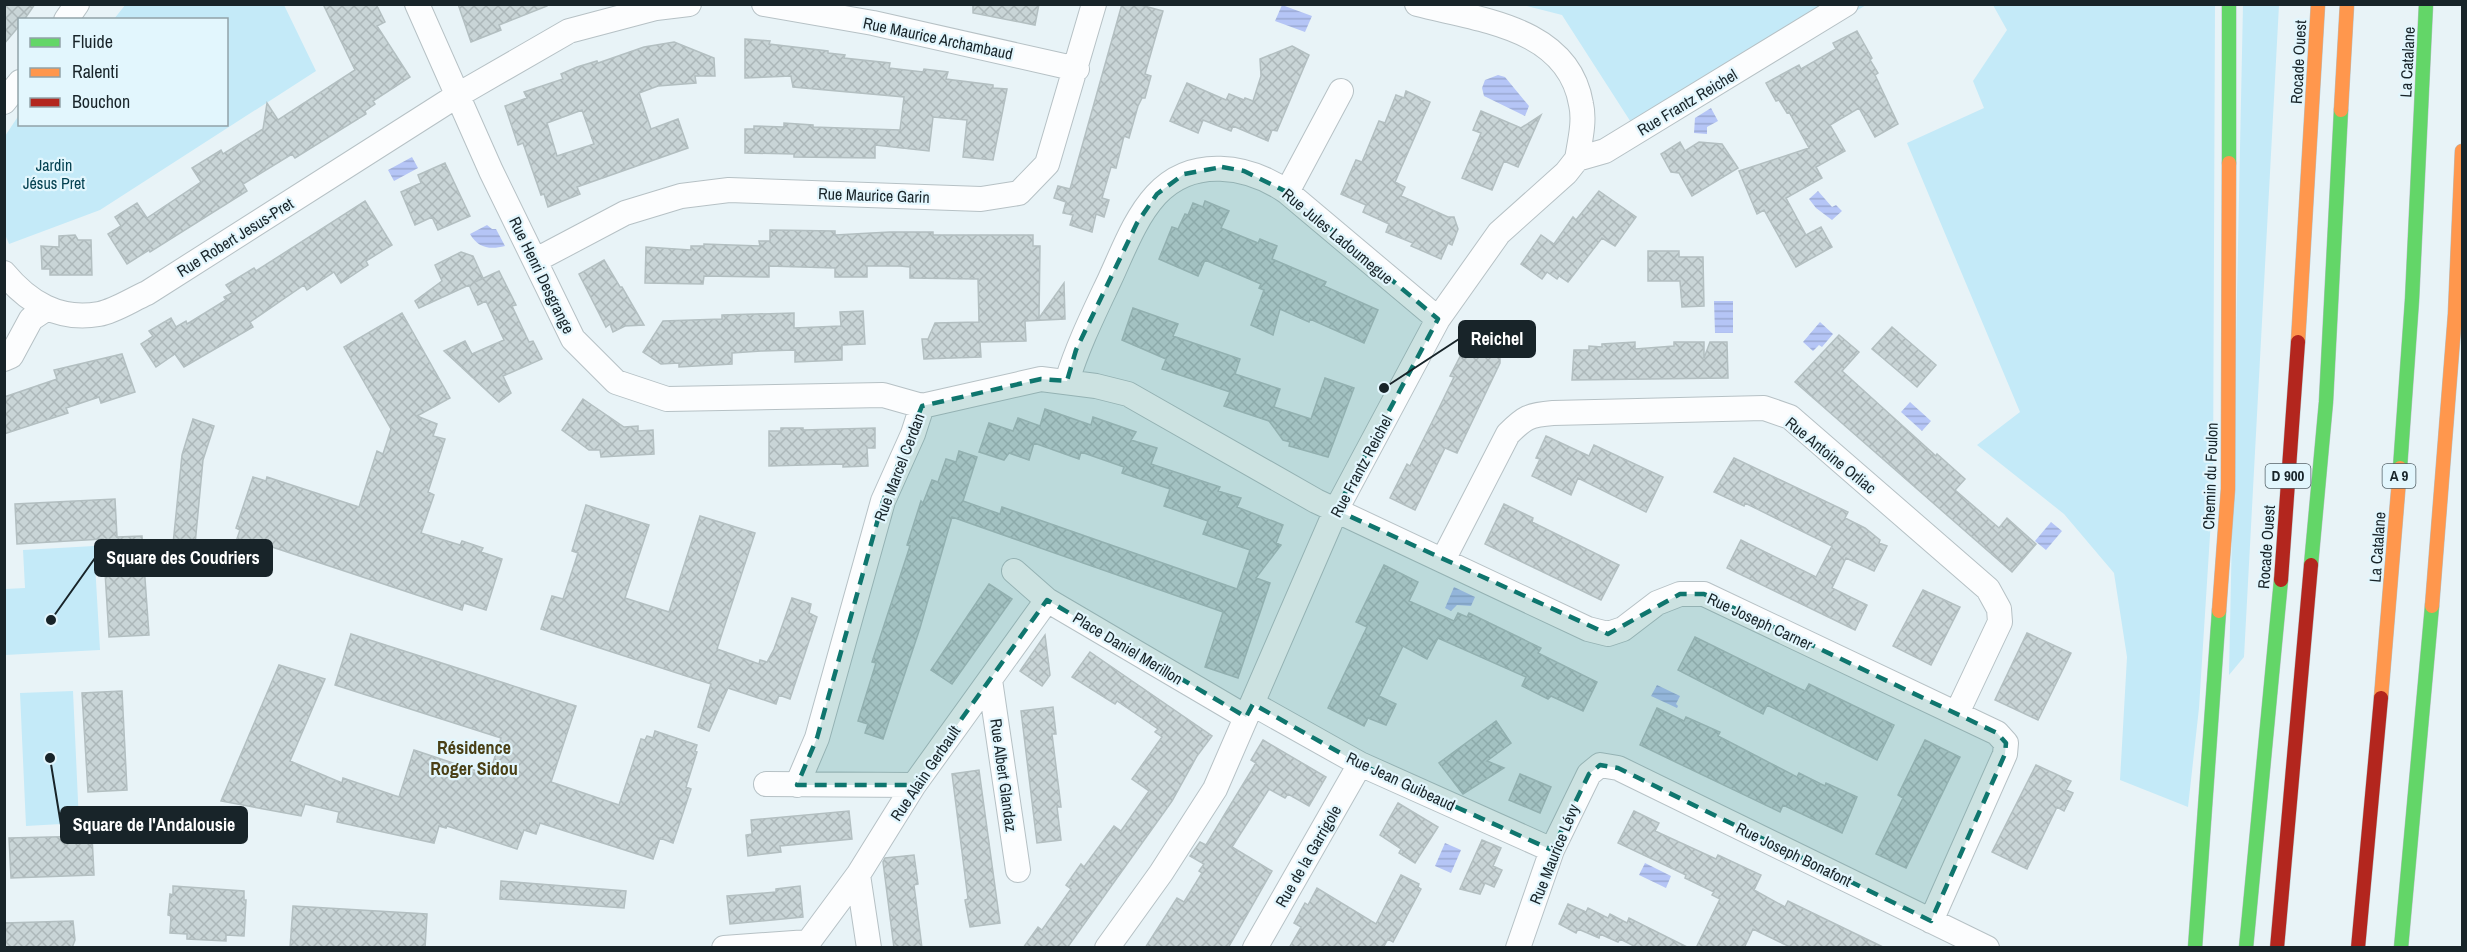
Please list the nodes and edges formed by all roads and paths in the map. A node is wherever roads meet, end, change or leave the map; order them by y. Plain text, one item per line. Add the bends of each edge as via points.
1 (77, 4) edge
2 (417, 4) edge
3 (689, 4) edge
4 (764, 4) edge
5 (1094, 4) edge
6 (1417, 4) edge
7 (1846, 4) edge
8 (2229, 4) edge
9 (2318, 4) edge
10 (2348, 4) edge
11 (2426, 4) edge
12 (655, 6) edge
13 (67, 18) edge
14 (1077, 69) junction
15 (18, 84) edge
16 (1341, 91) dead end
17 (458, 95) junction
18 (4, 102) edge
19 (2463, 151) edge
20 (1577, 159) junction
21 (1287, 192) junction
22 (536, 260) junction
23 (4, 273) edge
24 (46, 309) junction
25 (1438, 319) junction
26 (4, 359) edge
27 (1067, 381) junction
28 (922, 406) junction
29 (1336, 510) junction
30 (1443, 560) junction
31 (1014, 571) dead end
32 (1047, 600) junction
33 (990, 680) junction
34 (1250, 711) junction
35 (1957, 713) junction
36 (1360, 764) junction
37 (1599, 765) joint
38 (766, 784) dead end
39 (797, 784) junction
40 (914, 785) junction
41 (1552, 850) junction
42 (1018, 870) dead end
43 (858, 875) junction
44 (1931, 921) junction
45 (806, 945) edge
46 (1520, 947) edge
47 (724, 948) edge
48 (869, 948) edge
49 (1107, 948) edge
50 (1256, 948) edge
51 (1987, 948) edge
52 (2195, 948) edge
53 (2246, 948) edge
54 (2277, 948) edge
55 (2358, 948) edge
56 (2401, 948) edge

1 - 13 street
2 - 17 street, Rue Henri Desgrange
3 - 12 street
4 - 14 street, Rue Maurice Archambaud via 873,23
5 - 14 street, Rue Maurice Garin
6 - 20 street via 1518,30 1553,51 1575,81 1582,105
7 - 20 street, Rue Frantz Reichel via 1605,152
8 - 52 main road, Chemin du Foulon via 2228,489
9 - 53 main road, Rocade Ouest / D 900 via 2295,394
10 - 54 main road, D 900 via 2326,402
11 - 55 main road, La Catalane / A 9 via 2412,300 2391,589
12 - 17 street via 568,31
14 - 22 street, Rue Maurice Garin via 1047,164 1019,193 981,199 729,190 681,196 625,213
15 - 18 street
16 - 21 street
17 - 22 street, Rue Henri Desgrange
17 - 24 street, Rue Robert Jesus-Pret via 147,292 100,314
19 - 56 main road via 2434,588
20 - 25 street, Rue Frantz Reichel via 1499,233
21 - 25 street, Rue Jules Ladoumegue
21 - 27 street, Rue Jules Ladoumegue via 1244,171 1222,167 1184,174 1157,194 1132,233 1076,350
22 - 28 street, Rue Henri Desgrange via 573,339 616,382 667,399 882,395
23 - 24 street, Rue Robert Jesus-Pret via 19,291
24 - 26 street via 31,319 10,356
25 - 29 street, Rue Frantz Reichel
27 - 28 street, Rue Marcel Cerdan via 1041,379
27 - 29 street, Rue Marcel Cerdan via 1128,394
28 - 39 street, Rue Marcel Cerdan via 883,501 817,738
29 - 30 street, Rue Joseph Carner
29 - 34 street, Rue Frantz Reichel
30 - 35 street, Rue Joseph Carner via 1588,629 1608,634 1623,629 1657,603 1680,594 1704,594
30 - 35 street, Rue Antoine Orliac via 1508,434 1524,418 1553,413 1764,408 1790,417 1988,589 1999,609 2000,622
31 - 32 street, Place Daniel Merillon
32 - 33 street, Rue Alain Gerbault
32 - 34 street, Place Daniel Merillon
33 - 40 street, Rue Alain Gerbault
33 - 42 street, Rue Albert Glandaz
34 - 36 street, Rue Jean Guibeaud
34 - 49 street, Rue Frantz Reichel via 1215,789
35 - 44 street, Rue Joseph Carner via 1997,733 2006,743 2005,754
36 - 41 street, Rue Jean Guibeaud
36 - 50 street, Rue de la Garrigole
37 - 41 street, Rue Maurice Lévy via 1589,774
37 - 44 street, Rue Joseph Bonafont via 1618,768
38 - 39 street
39 - 40 street
40 - 43 street, Rue Alain Gerbault
41 - 46 street, Rue Maurice Lévy
43 - 45 street, Rue Alain Gerbault
43 - 48 street
44 - 51 street, Rue Joseph Bonafont
45 - 47 street

